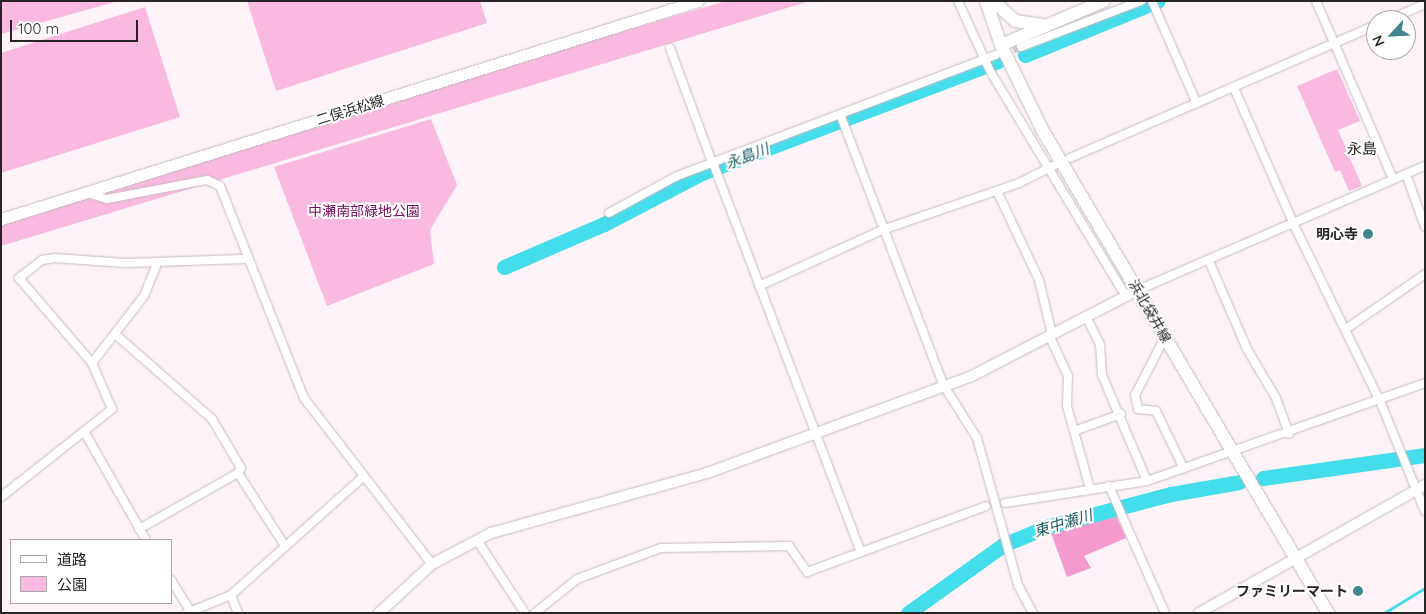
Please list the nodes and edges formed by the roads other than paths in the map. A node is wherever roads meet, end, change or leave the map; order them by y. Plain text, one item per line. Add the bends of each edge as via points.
1 (698, 1) edge
2 (958, 1) edge
3 (986, 1) edge
4 (993, 1) edge
5 (1104, 1) edge
6 (1141, 1) edge
7 (1316, 1) edge
8 (1153, 4) edge
9 (1425, 4) edge
10 (1411, 10) edge
11 (1044, 25) junction
12 (1366, 29) edge
13 (1335, 43) junction
14 (1021, 47) tunnel mouth
15 (670, 48) dead end
16 (999, 50) junction
17 (985, 59) junction
18 (1234, 88) junction
19 (1197, 104) junction
20 (841, 118) junction
21 (1070, 158) dead end
22 (713, 163) junction
23 (1052, 166) junction
24 (1425, 166) edge
25 (1406, 174) junction
26 (1393, 179) junction
27 (997, 191) junction
28 (84, 192) junction
29 (609, 213) dead end
30 (1, 219) edge
31 (1294, 225) junction
32 (1425, 227) edge
33 (882, 230) junction
34 (246, 259) junction
35 (1209, 261) junction
36 (157, 263) junction
37 (1425, 274) edge
38 (759, 286) junction
39 (1138, 290) junction
40 (1125, 295) junction
41 (1086, 316) junction
42 (1346, 329) junction
43 (115, 334) junction
44 (1050, 335) junction
45 (1166, 337) junction
46 (92, 363) junction
47 (1425, 383) edge
48 (944, 386) junction
49 (1380, 401) junction
50 (1121, 414) junction
51 (1074, 431) junction
52 (85, 433) junction
53 (814, 434) junction
54 (1289, 434) junction
55 (1234, 454) junction
56 (1184, 469) junction
57 (238, 473) junction
58 (363, 477) junction
59 (1147, 481) junction
60 (1425, 485) edge
61 (1110, 486) junction
62 (1090, 489) junction
63 (1415, 490) junction
64 (1, 497) edge
65 (1005, 503) dead end
66 (986, 506) dead end
67 (1425, 511) edge
68 (139, 528) junction
69 (145, 539) edge
70 (477, 540) junction
71 (285, 546) junction
72 (861, 552) junction
73 (1297, 558) junction
74 (432, 564) junction
75 (172, 582) edge
76 (231, 595) junction
77 (189, 612) edge
78 (238, 613) edge
79 (379, 613) edge
80 (525, 613) edge
81 (535, 613) edge
82 (1033, 613) edge
83 (1165, 613) edge
84 (1199, 613) edge
85 (1328, 613) edge

1 - 28 main road, 二俣浜松線
2 - 17 street
3 - 16 main road, 浜北袋井線
4 - 11 main road via 1015,21
5 - 11 main road
6 - 14 street
7 - 13 street
8 - 19 street
9 - 10 street
11 - 16 main road
12 - 13 street
13 - 18 street
13 - 26 street
15 - 22 street
16 - 17 street
16 - 39 main road, 浜北袋井線 via 1043,131
17 - 20 street
17 - 23 street
18 - 19 street
18 - 31 street
19 - 21 street
20 - 22 street
20 - 33 street
22 - 29 street via 677,176
22 - 38 street
23 - 27 street
23 - 40 street
24 - 25 street
25 - 26 street
25 - 32 street
26 - 31 street
27 - 33 street
27 - 44 street via 1036,273
28 - 30 main road, 二俣浜松線
28 - 34 street via 107,199 215,181 224,192
31 - 35 street
31 - 42 street
33 - 38 street
33 - 48 street
34 - 36 street
34 - 58 street via 304,398
35 - 39 street
35 - 54 street via 1247,349 1276,398
36 - 43 street via 144,296
36 - 46 street via 55,258 42,260 19,278
37 - 42 street
38 - 53 street
39 - 40 street
39 - 45 main road, 浜北袋井線
40 - 41 street
41 - 44 street
41 - 50 street via 1100,345 1102,375
42 - 49 street
43 - 46 street
43 - 57 street via 212,419 241,468
44 - 48 street
44 - 51 street via 1068,376 1067,406
45 - 55 main road, 浜北袋井線
45 - 56 street via 1134,395 1138,409 1156,411
46 - 52 street via 112,409
47 - 49 street
48 - 53 street
48 - 82 street via 977,438 1018,585
49 - 54 street
49 - 63 street
50 - 51 street
50 - 59 street
51 - 62 street
52 - 64 street
52 - 68 street
53 - 70 street via 707,473
53 - 72 street
54 - 55 street
55 - 56 street
55 - 73 main road, 浜北袋井線
56 - 59 street
57 - 68 street
57 - 71 street
58 - 71 street
58 - 74 street
59 - 61 street
60 - 63 street
61 - 62 street
61 - 83 street
62 - 65 street
63 - 67 street
63 - 73 street
66 - 72 street
68 - 69 street
70 - 74 street
70 - 80 street
71 - 76 street
72 - 81 street via 807,572 789,546 661,548 577,579
73 - 84 street
73 - 85 main road, 浜北袋井線
74 - 79 street
75 - 77 street
76 - 77 street
76 - 78 street

